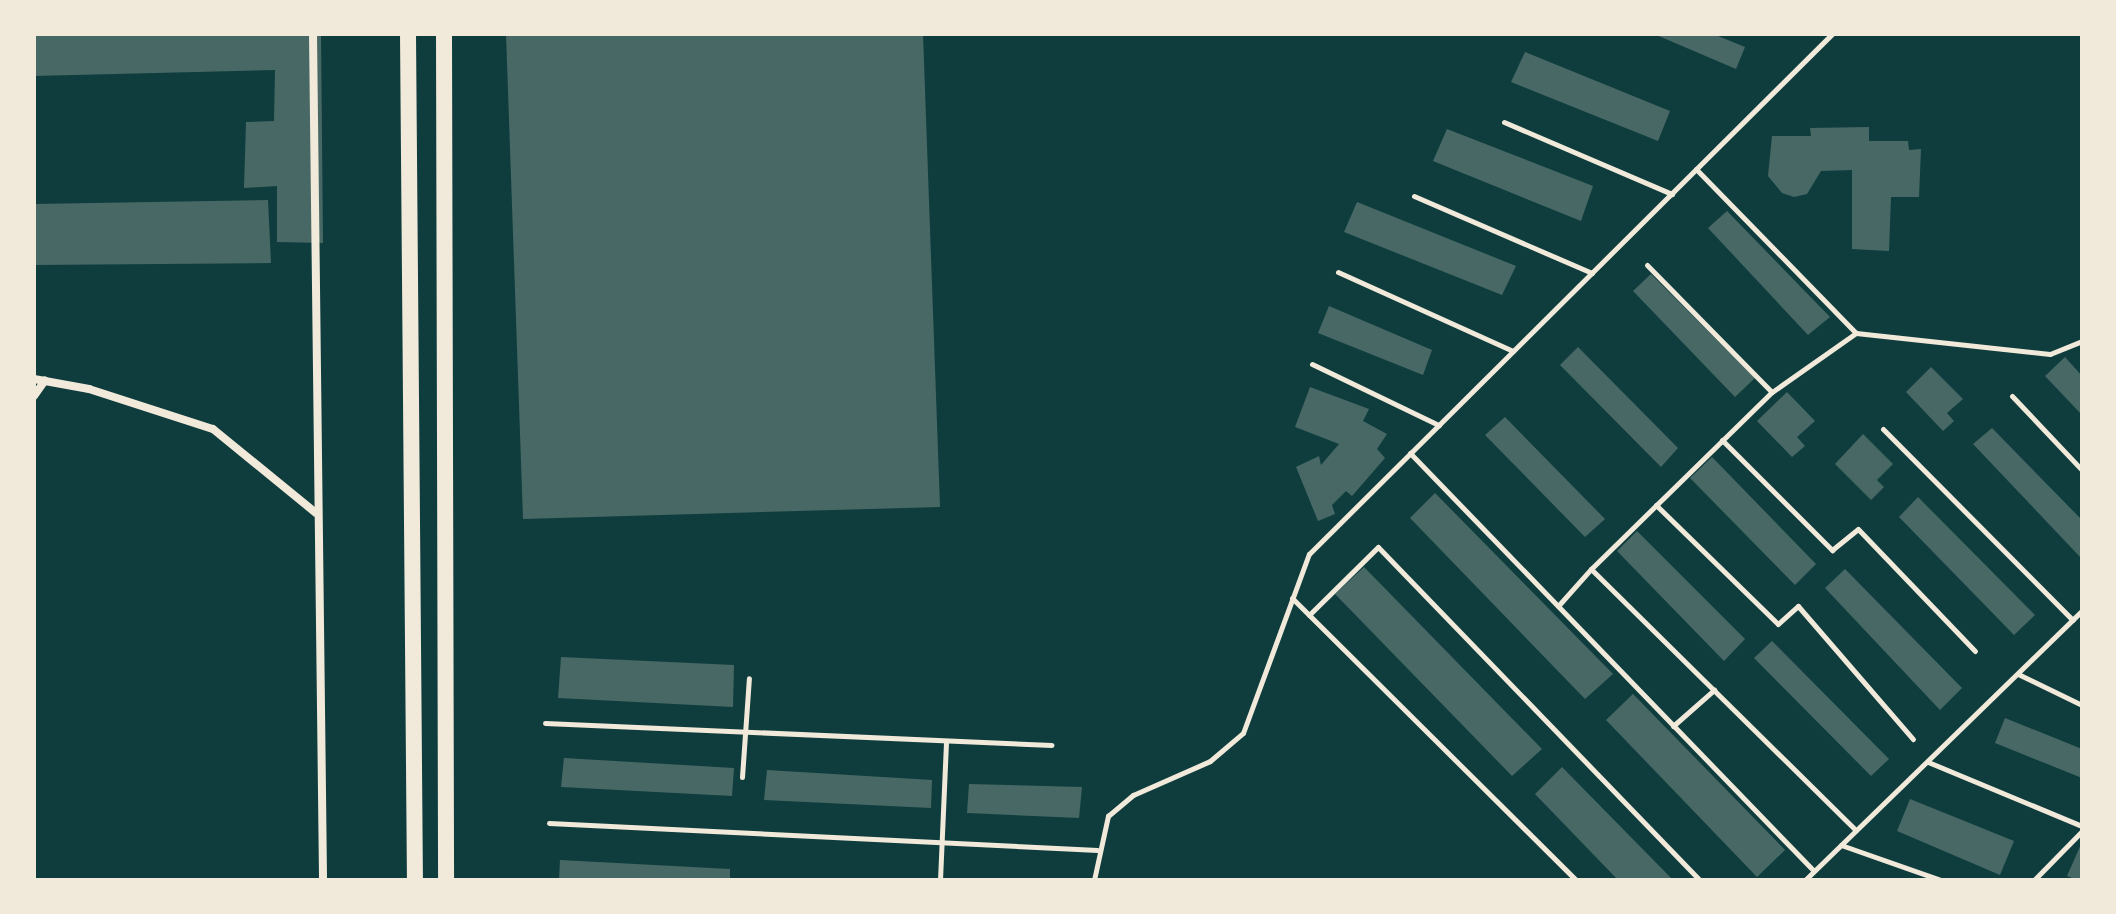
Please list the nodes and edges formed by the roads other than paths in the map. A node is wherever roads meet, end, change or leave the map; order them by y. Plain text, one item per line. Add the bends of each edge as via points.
1 (313, 34) edge
2 (408, 34) edge
3 (444, 34) edge
4 (1832, 34) edge
5 (1504, 122) dead end
6 (1696, 169) junction
7 (1672, 194) junction
8 (1414, 196) dead end
9 (1647, 265) dead end
10 (1338, 272) dead end
11 (1592, 273) junction
12 (1856, 333) junction
13 (2082, 341) edge
14 (1513, 351) junction
15 (1312, 364) dead end
16 (34, 379) edge
17 (45, 380) junction
18 (1772, 392) junction
19 (34, 396) edge
20 (2012, 396) dead end
21 (1439, 425) junction
22 (1883, 429) dead end
23 (1722, 440) junction
24 (1410, 453) junction
25 (2082, 470) edge
26 (1656, 505) junction
27 (316, 513) junction
28 (1591, 569) junction
29 (1292, 598) junction
30 (1558, 606) junction
31 (2082, 611) edge
32 (1309, 615) junction
33 (2073, 620) junction
34 (1975, 651) dead end
35 (2017, 674) junction
36 (749, 678) dead end
37 (1714, 690) junction
38 (2082, 705) edge
39 (545, 723) dead end
40 (1673, 726) junction
41 (745, 732) junction
42 (1913, 739) dead end
43 (946, 741) junction
44 (1052, 745) dead end
45 (1927, 761) junction
46 (742, 777) dead end
47 (549, 823) dead end
48 (2082, 828) edge
49 (1856, 830) junction
50 (942, 842) junction
51 (1841, 845) junction
52 (1097, 850) junction
53 (1814, 871) junction
54 (323, 880) edge
55 (415, 880) edge
56 (446, 880) edge
57 (940, 880) edge
58 (1094, 880) edge
59 (1576, 880) edge
60 (1700, 880) edge
61 (1805, 880) edge
62 (1941, 880) edge
63 (2034, 880) edge

1 - 27 street
2 - 55 main road
3 - 56 main road
4 - 6 lane
5 - 7 lane
6 - 7 lane
6 - 12 lane
7 - 11 lane
8 - 11 lane
9 - 18 lane
10 - 14 lane
11 - 14 lane
12 - 13 lane via 2050,354
12 - 18 lane
14 - 21 lane
15 - 21 lane
16 - 17 street
17 - 19 street
17 - 27 street via 213,429
18 - 23 lane
20 - 25 lane
21 - 24 lane
22 - 33 lane
23 - 26 lane
23 - 34 lane via 1832,550 1858,529
24 - 29 lane via 1309,554
24 - 30 lane
26 - 28 lane
26 - 42 lane via 1778,624 1798,606
27 - 54 street
28 - 30 lane
28 - 37 lane
29 - 32 lane
29 - 52 lane via 1243,733 1210,761 1133,795 1108,816
30 - 40 lane
31 - 33 lane
32 - 59 lane
32 - 60 lane via 1378,547
33 - 35 lane
35 - 38 lane
35 - 45 lane
36 - 41 lane
37 - 40 lane
37 - 49 lane
39 - 41 lane
40 - 53 lane
41 - 43 lane
41 - 46 lane
43 - 44 lane
43 - 50 lane
45 - 48 lane
45 - 49 lane
47 - 50 lane
48 - 63 lane
49 - 51 lane
50 - 52 lane
50 - 57 lane
51 - 53 lane
51 - 62 lane
52 - 58 lane
53 - 61 lane

